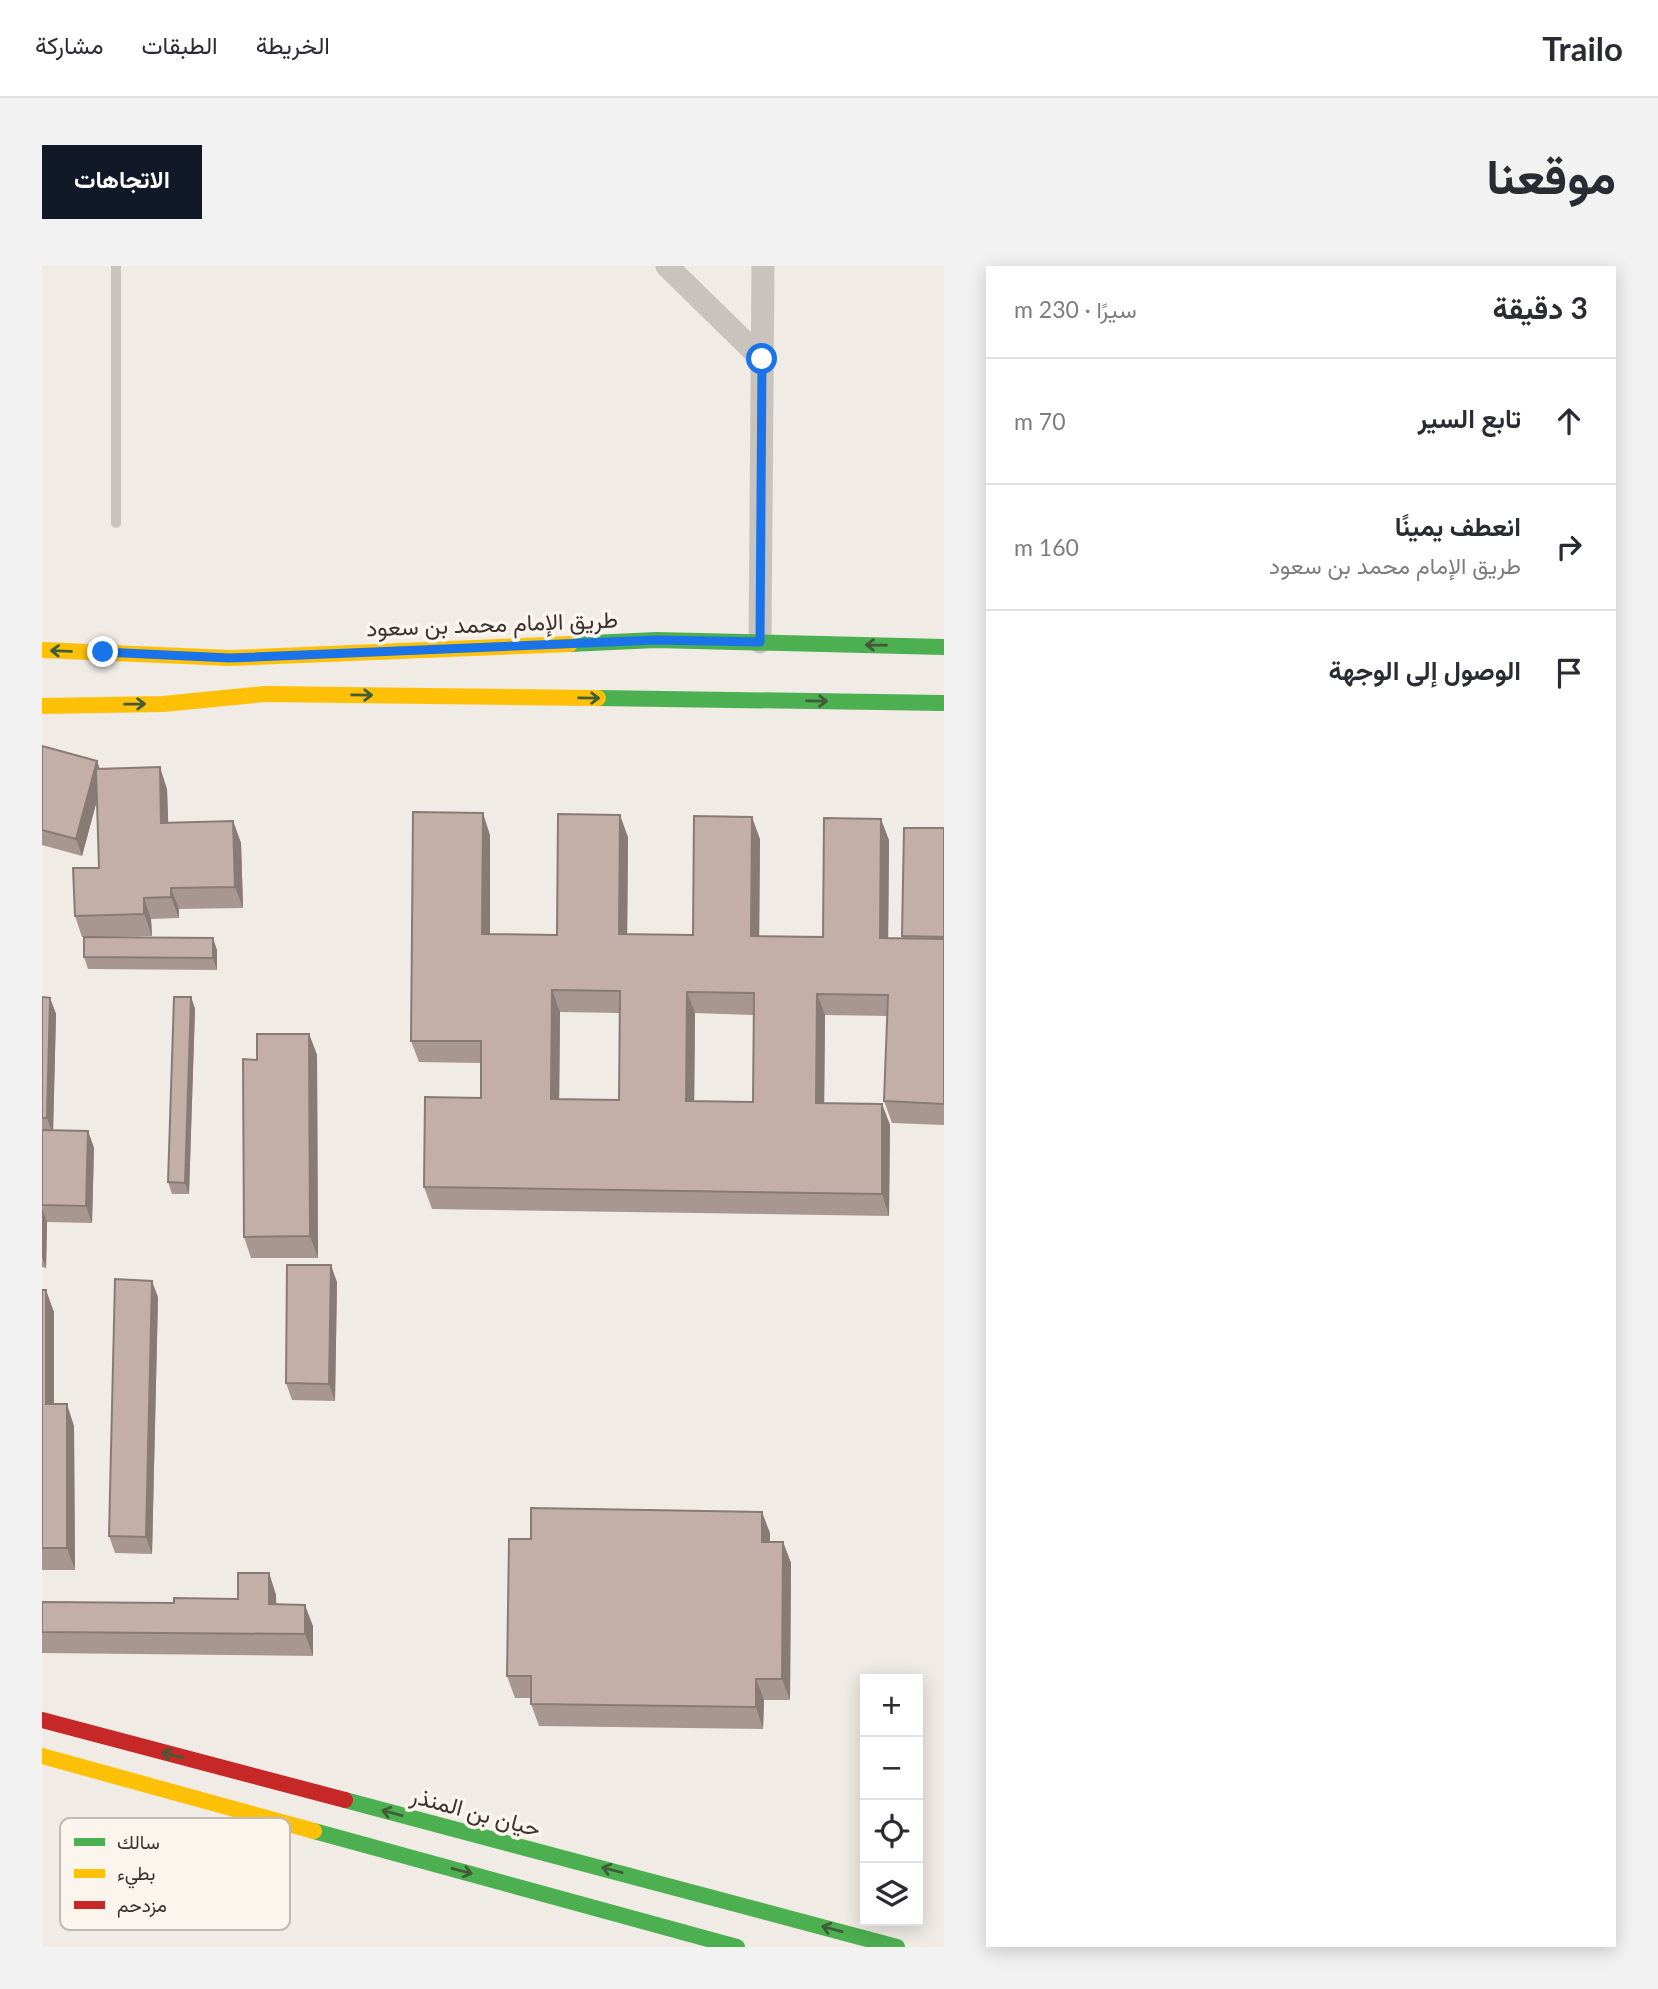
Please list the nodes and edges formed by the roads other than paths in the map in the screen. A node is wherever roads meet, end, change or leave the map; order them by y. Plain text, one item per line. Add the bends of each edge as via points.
1 (116, 266) edge
2 (667, 266) edge
3 (763, 266) edge
4 (762, 359) junction
5 (116, 523) dead end
6 (760, 642) junction
7 (944, 647) edge
8 (42, 650) edge
9 (944, 703) edge
10 (42, 706) edge
11 (42, 1720) edge
12 (42, 1756) edge
13 (268, 1818) edge
14 (290, 1824) edge
15 (737, 1947) edge
16 (897, 1947) edge

1 - 5 lane
2 - 4 street
3 - 4 street
4 - 6 street
7 -> 6 main road, طريق الإمام محمد بن سعود
6 -> 8 main road, طريق الإمام محمد بن سعود via 656,640 230,658
10 -> 9 main road via 163,704 265,694
16 -> 11 main road, حيان بن المنذر
12 -> 13 main road
14 -> 15 main road

